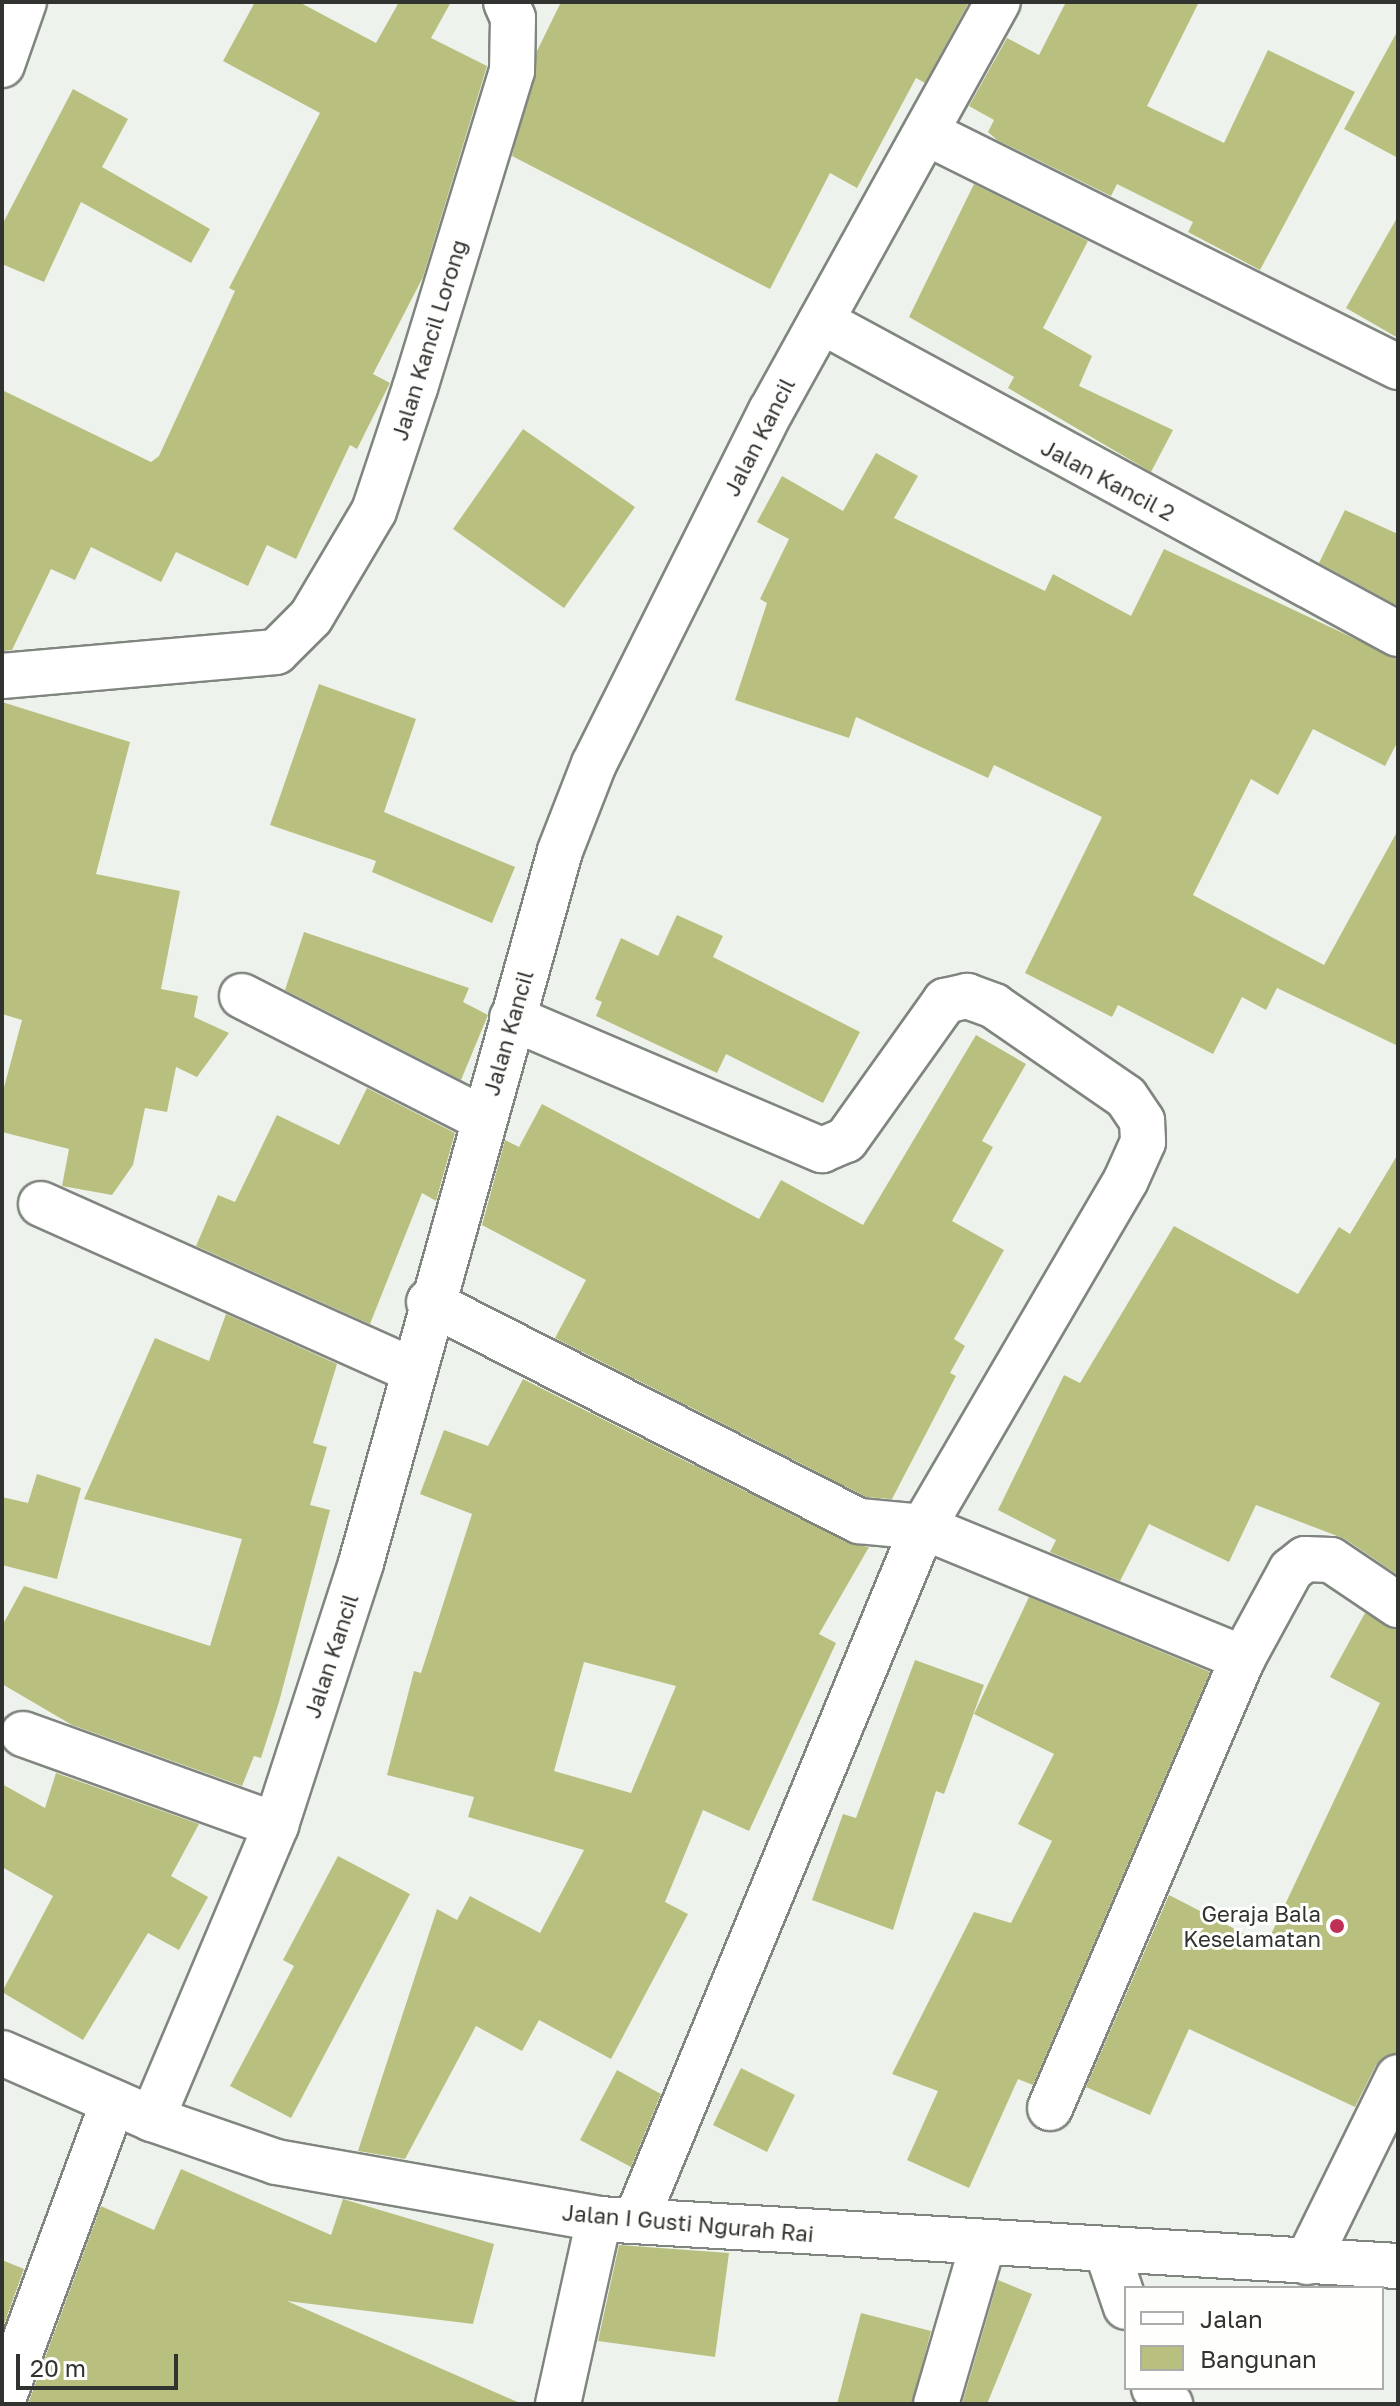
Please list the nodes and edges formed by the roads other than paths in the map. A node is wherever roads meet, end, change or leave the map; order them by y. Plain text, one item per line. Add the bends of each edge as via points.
1 (24, 2) edge
2 (506, 2) edge
3 (998, 2) edge
4 (2, 65) edge
5 (929, 134) junction
6 (821, 321) junction
7 (1398, 367) edge
8 (1398, 634) edge
9 (2, 676) edge
10 (242, 996) dead end
11 (512, 1018) junction
12 (483, 1119) junction
13 (41, 1204) dead end
14 (429, 1302) junction
15 (412, 1370) junction
16 (923, 1527) junction
17 (1398, 1605) edge
18 (1243, 1658) junction
19 (23, 1734) dead end
20 (276, 1825) junction
21 (2, 2053) edge
22 (1398, 2077) edge
23 (1050, 2108) dead end
24 (133, 2111) junction
25 (618, 2220) junction
26 (982, 2247) junction
27 (1107, 2251) junction
28 (1307, 2262) junction
29 (1398, 2266) edge
30 (1124, 2301) edge
31 (2, 2402) edge
32 (558, 2404) edge
33 (936, 2404) edge

1 - 4 street
2 - 9 street, Jalan Kancil Lorong via 513,18 512,71 374,511 311,617 276,652
3 - 5 street, Jalan Kancil
5 - 6 street, Jalan Kancil
5 - 7 street
6 - 8 street, Jalan Kancil 2
6 - 11 street, Jalan Kancil via 594,764 560,851
10 - 12 street
11 - 12 street, Jalan Kancil
11 - 16 street via 822,1150 846,1140 921,1031 956,996 994,1006 1126,1097 1142,1121 1143,1142 1126,1180
12 - 14 street, Jalan Kancil
13 - 15 street
14 - 15 street, Jalan Kancil
14 - 16 street via 859,1521
15 - 20 street, Jalan Kancil via 361,1563
16 - 18 street
16 - 25 street
17 - 18 street via 1331,1560 1305,1559
18 - 23 street
19 - 20 street
20 - 24 street, Jalan Kancil
21 - 24 street, Jalan I Gusti Ngurah Rai
22 - 28 street
24 - 25 street, Jalan I Gusti Ngurah Rai via 276,2162
24 - 31 street, Jalan Kancil
25 - 26 street, Jalan I Gusti Ngurah Rai
25 - 32 street
26 - 27 street, Jalan I Gusti Ngurah Rai
26 - 33 street
27 - 28 street, Jalan I Gusti Ngurah Rai
27 - 30 street
28 - 29 street, Jalan I Gusti Ngurah Rai

